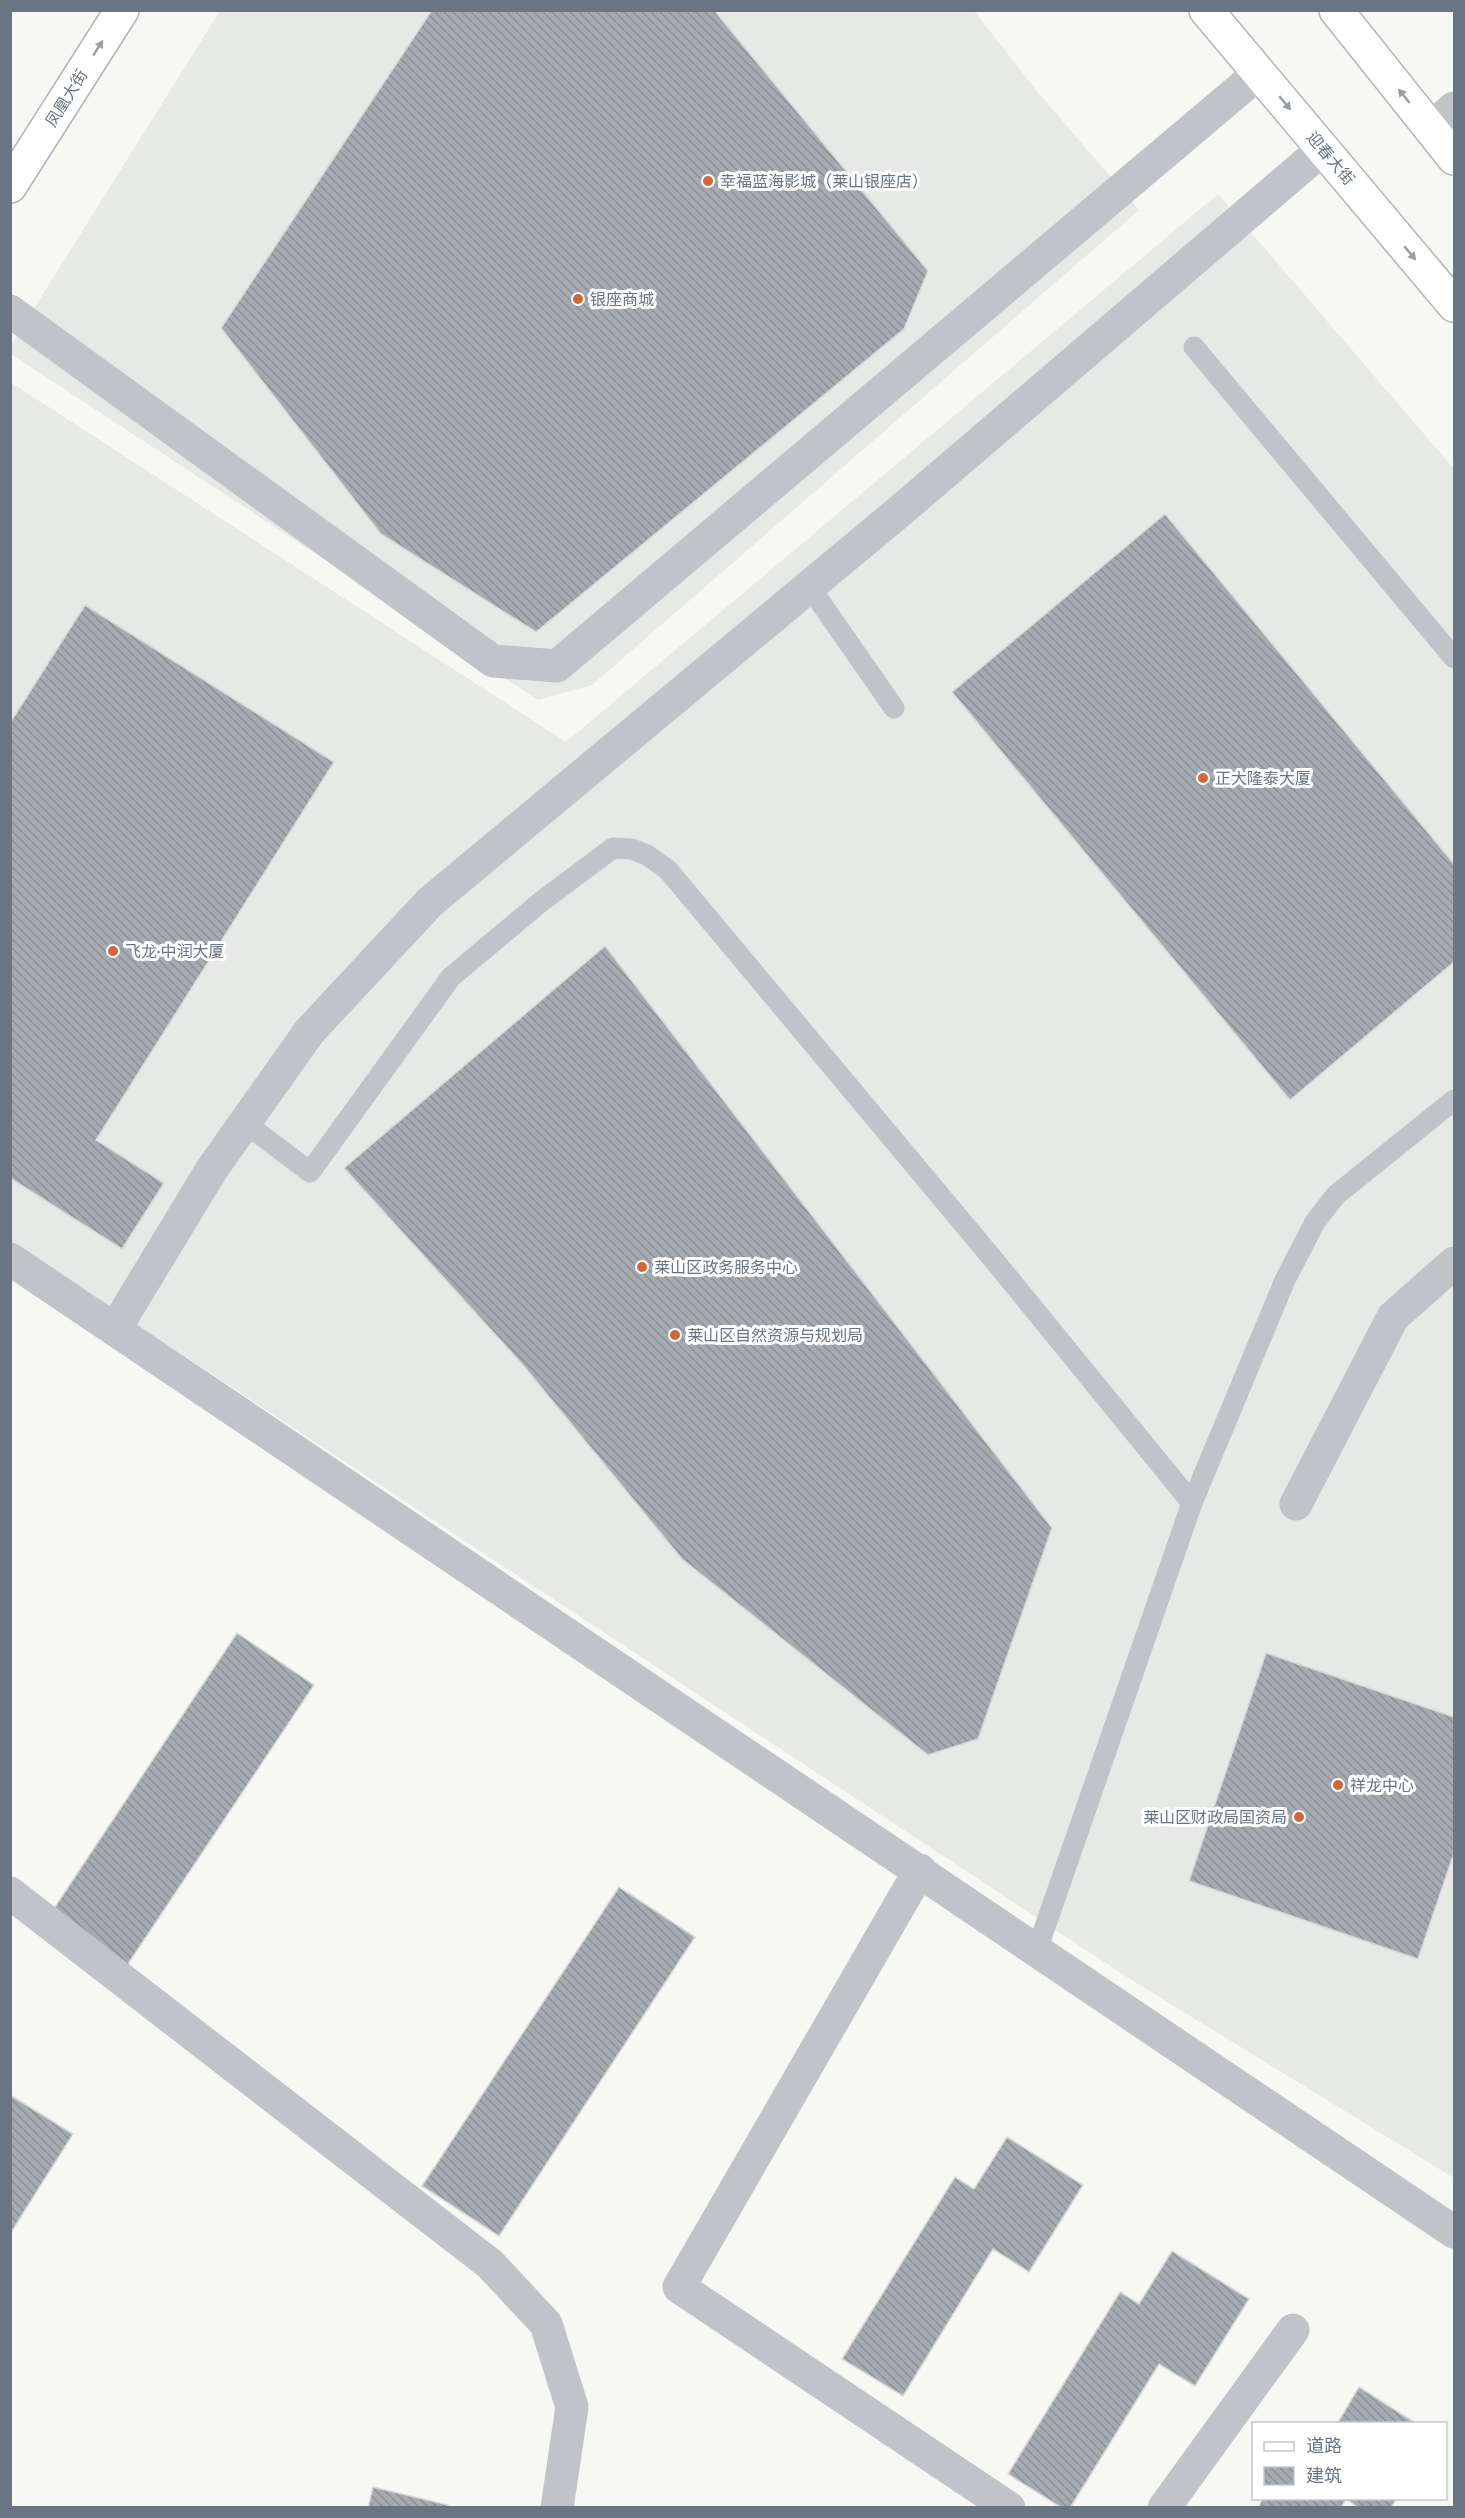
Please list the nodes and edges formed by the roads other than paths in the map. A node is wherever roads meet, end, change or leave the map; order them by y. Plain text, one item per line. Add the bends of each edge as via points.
1 (122, 10) edge
2 (1206, 10) edge
3 (1336, 10) edge
4 (1259, 73) junction
5 (1455, 108) edge
6 (1430, 129) junction
7 (1323, 149) junction
8 (1455, 158) edge
9 (10, 186) edge
10 (1455, 305) edge
11 (10, 311) edge
12 (1194, 347) dead end
13 (809, 586) junction
14 (1455, 658) edge
15 (894, 708) dead end
16 (1455, 1100) edge
17 (245, 1123) junction
18 (10, 1259) edge
19 (1455, 1263) edge
20 (115, 1329) junction
21 (1192, 1503) junction
22 (1296, 1504) dead end
23 (920, 1870) junction
24 (10, 1893) edge
25 (1037, 1950) junction
26 (1455, 2232) edge
27 (1293, 2330) dead end
28 (557, 2508) edge
29 (1009, 2508) edge
30 (1164, 2508) edge

9 -> 1 main road, 凤凰大街
2 - 4 main road, 迎春大街
6 -> 3 main road
4 -> 7 main road, 迎春大街
4 - 11 street via 557,666 494,661
5 - 6 street
6 - 8 main road
7 -> 10 main road, 迎春大街
7 - 13 street
12 - 14 lane
13 - 15 lane
13 - 17 street via 430,902 309,1032
16 - 21 lane via 1335,1195 1315,1222 1286,1280
17 - 20 street via 212,1168
17 - 21 lane via 310,1172 451,977 613,848 647,855 676,879
18 - 20 street
19 - 22 street via 1393,1317
20 - 23 street
21 - 25 lane
23 - 25 street
23 - 29 street via 679,2287
24 - 28 street via 489,2264 546,2324 572,2407
25 - 26 street
27 - 30 street

